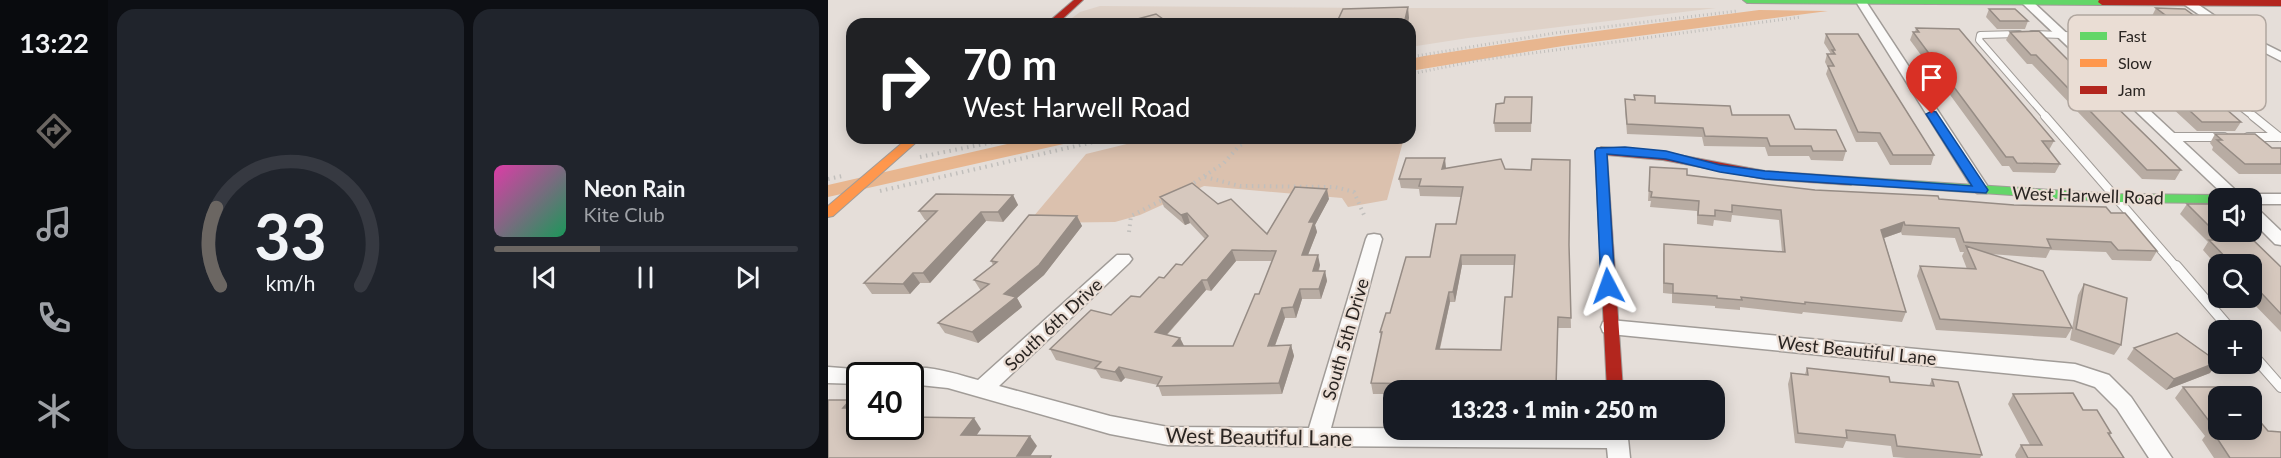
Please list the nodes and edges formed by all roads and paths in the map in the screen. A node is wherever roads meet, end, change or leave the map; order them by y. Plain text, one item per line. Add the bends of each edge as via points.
1 (1079, 0) edge
2 (1860, 0) edge
3 (2028, 2) junction
4 (2189, 3) junction
5 (2281, 4) edge
6 (1748, 5) edge
7 (2207, 15) edge
8 (1805, 17) dead end
9 (1058, 18) edge
10 (2063, 35) junction
11 (2068, 35) edge
12 (2068, 40) edge
13 (2266, 49) edge
14 (1416, 56) edge
15 (2281, 57) edge
16 (1416, 73) edge
17 (2143, 111) edge
18 (2247, 111) edge
19 (2170, 137) junction
20 (2280, 137) edge
21 (908, 144) edge
22 (985, 144) edge
23 (1085, 144) edge
24 (1242, 144) edge
25 (911, 160) dead end
26 (1205, 177) junction
27 (1185, 188) edge
28 (2225, 188) edge
29 (1982, 190) junction
30 (871, 194) dead end
31 (2114, 198) junction
32 (1165, 199) edge
33 (2208, 199) edge
34 (2262, 199) edge
35 (2281, 199) edge
36 (828, 213) edge
37 (1364, 215) dead end
38 (2262, 222) edge
39 (1129, 232) dead end
40 (1374, 239) dead end
41 (2281, 240) edge
42 (1123, 260) dead end
43 (2222, 320) edge
44 (1610, 327) junction
45 (2262, 365) edge
46 (828, 375) edge
47 (846, 376) edge
48 (924, 377) edge
49 (1613, 380) edge
50 (2281, 387) edge
51 (983, 388) junction
52 (1317, 438) junction
53 (1618, 442) edge
54 (2160, 458) edge

1 - 9 street
2 - 3 street
2 - 6 street
2 - 29 street
3 - 4 street
3 - 10 street
4 - 5 street
4 - 7 street
6 - 14 path
8 - 16 path via 1480,60
10 - 11 lane
10 - 12 street
10 - 31 lane via 1994,34 1980,35 1979,40
13 - 15 street
17 - 19 street
18 - 20 lane
19 - 20 lane
19 - 28 street
21 - 36 street
22 - 25 path
23 - 30 path
24 - 26 path
26 - 27 path
26 - 37 path via 1240,186 1335,187 1354,192
29 - 31 street, West Harwell Road
29 - 44 street, West Harwell Road via 1765,175 1666,155 1601,151
31 - 33 street, West Harwell Road
31 - 43 lane
32 - 39 path via 1131,216
34 - 35 street
38 - 41 street
40 - 52 street, South 5th Drive
42 - 51 street, South 6th Drive
44 - 49 street
44 - 54 street, West Beautiful Lane via 2075,372 2102,381 2124,403
45 - 50 lane
46 - 47 street
48 - 51 street, West Beautiful Lane
51 - 52 street, West Beautiful Lane via 1140,432 1168,436
52 - 53 street, West Beautiful Lane

